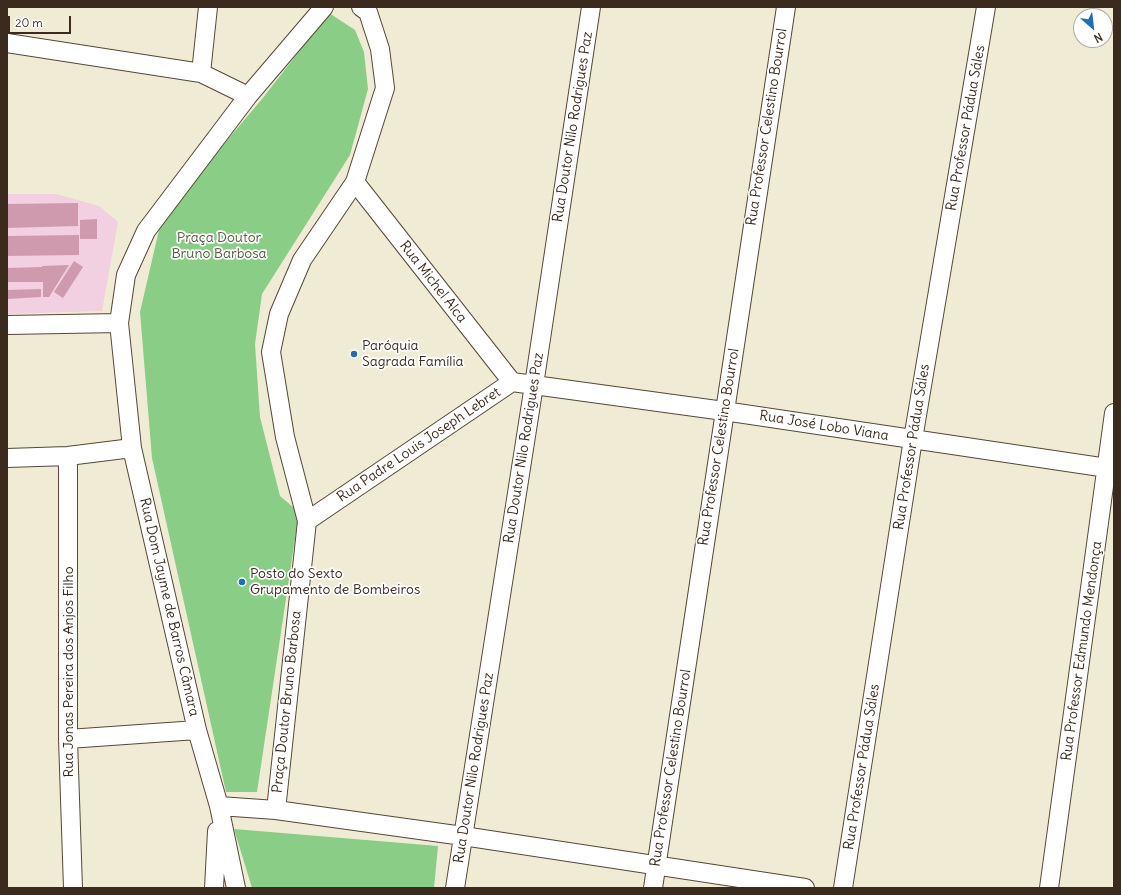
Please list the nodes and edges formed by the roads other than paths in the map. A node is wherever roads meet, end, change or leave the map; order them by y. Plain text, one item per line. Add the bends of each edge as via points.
1 (208, 7) edge
2 (324, 7) edge
3 (591, 7) edge
4 (786, 7) edge
5 (986, 7) edge
6 (371, 9) edge
7 (7, 43) edge
8 (201, 73) junction
9 (248, 96) junction
10 (355, 182) junction
11 (119, 323) junction
12 (7, 325) edge
13 (512, 382) junction
14 (534, 386) junction
15 (724, 411) junction
16 (1114, 414) edge
17 (913, 439) junction
18 (132, 448) junction
19 (68, 456) junction
20 (7, 458) edge
21 (1110, 469) edge
22 (307, 521) junction
23 (197, 730) junction
24 (68, 739) junction
25 (219, 806) junction
26 (276, 810) junction
27 (463, 836) junction
28 (656, 866) junction
29 (73, 888) edge
30 (214, 888) edge
31 (236, 888) edge
32 (455, 888) edge
33 (653, 888) edge
34 (805, 888) edge
35 (843, 888) edge
36 (1049, 888) edge

1 - 8 street
2 - 9 street, Rua Dom Jayme de Barros Câmara
3 - 14 street, Rua Doutor Nilo Rodrigues Paz
4 - 15 street, Rua Professor Celestino Bourrol
5 - 17 street, Rua Professor Pádua Sáles
6 - 10 street, Praça Doutor Bruno Barbosa via 385,88
7 - 8 street
8 - 9 street
9 - 11 street, Rua Dom Jayme de Barros Câmara via 146,231 126,275
10 - 13 street, Rua Michel Alca
10 - 22 street, Praça Doutor Bruno Barbosa via 302,260 279,314 271,352 285,437
11 - 12 street
11 - 18 street, Rua Dom Jayme de Barros Câmara
13 - 14 street, Rua Padre Louis Joseph Lebret
13 - 22 street, Rua Padre Louis Joseph Lebret
14 - 15 street, Rua José Lobo Viana
14 - 27 street, Rua Doutor Nilo Rodrigues Paz
15 - 17 street, Rua José Lobo Viana
15 - 28 street, Rua Professor Celestino Bourrol
16 - 21 street, Rua Professor Edmundo Mendonça
17 - 21 street, Rua José Lobo Viana
17 - 35 street, Rua Professor Pádua Sáles
18 - 19 street
18 - 23 street, Rua Dom Jayme de Barros Câmara
19 - 20 street
19 - 24 street, Rua Jonas Pereira dos Anjos Filho
21 - 36 street, Rua Professor Edmundo Mendonça
22 - 26 street, Praça Doutor Bruno Barbosa
23 - 24 street
23 - 25 street, Rua Dom Jayme de Barros Câmara
24 - 29 street, Rua Jonas Pereira dos Anjos Filho
25 - 26 street
25 - 30 street
25 - 31 street, Rua Dom Jayme de Barros Câmara
26 - 27 street
27 - 28 street
27 - 32 street, Rua Doutor Nilo Rodrigues Paz
28 - 33 street, Rua Professor Celestino Bourrol
28 - 34 street

